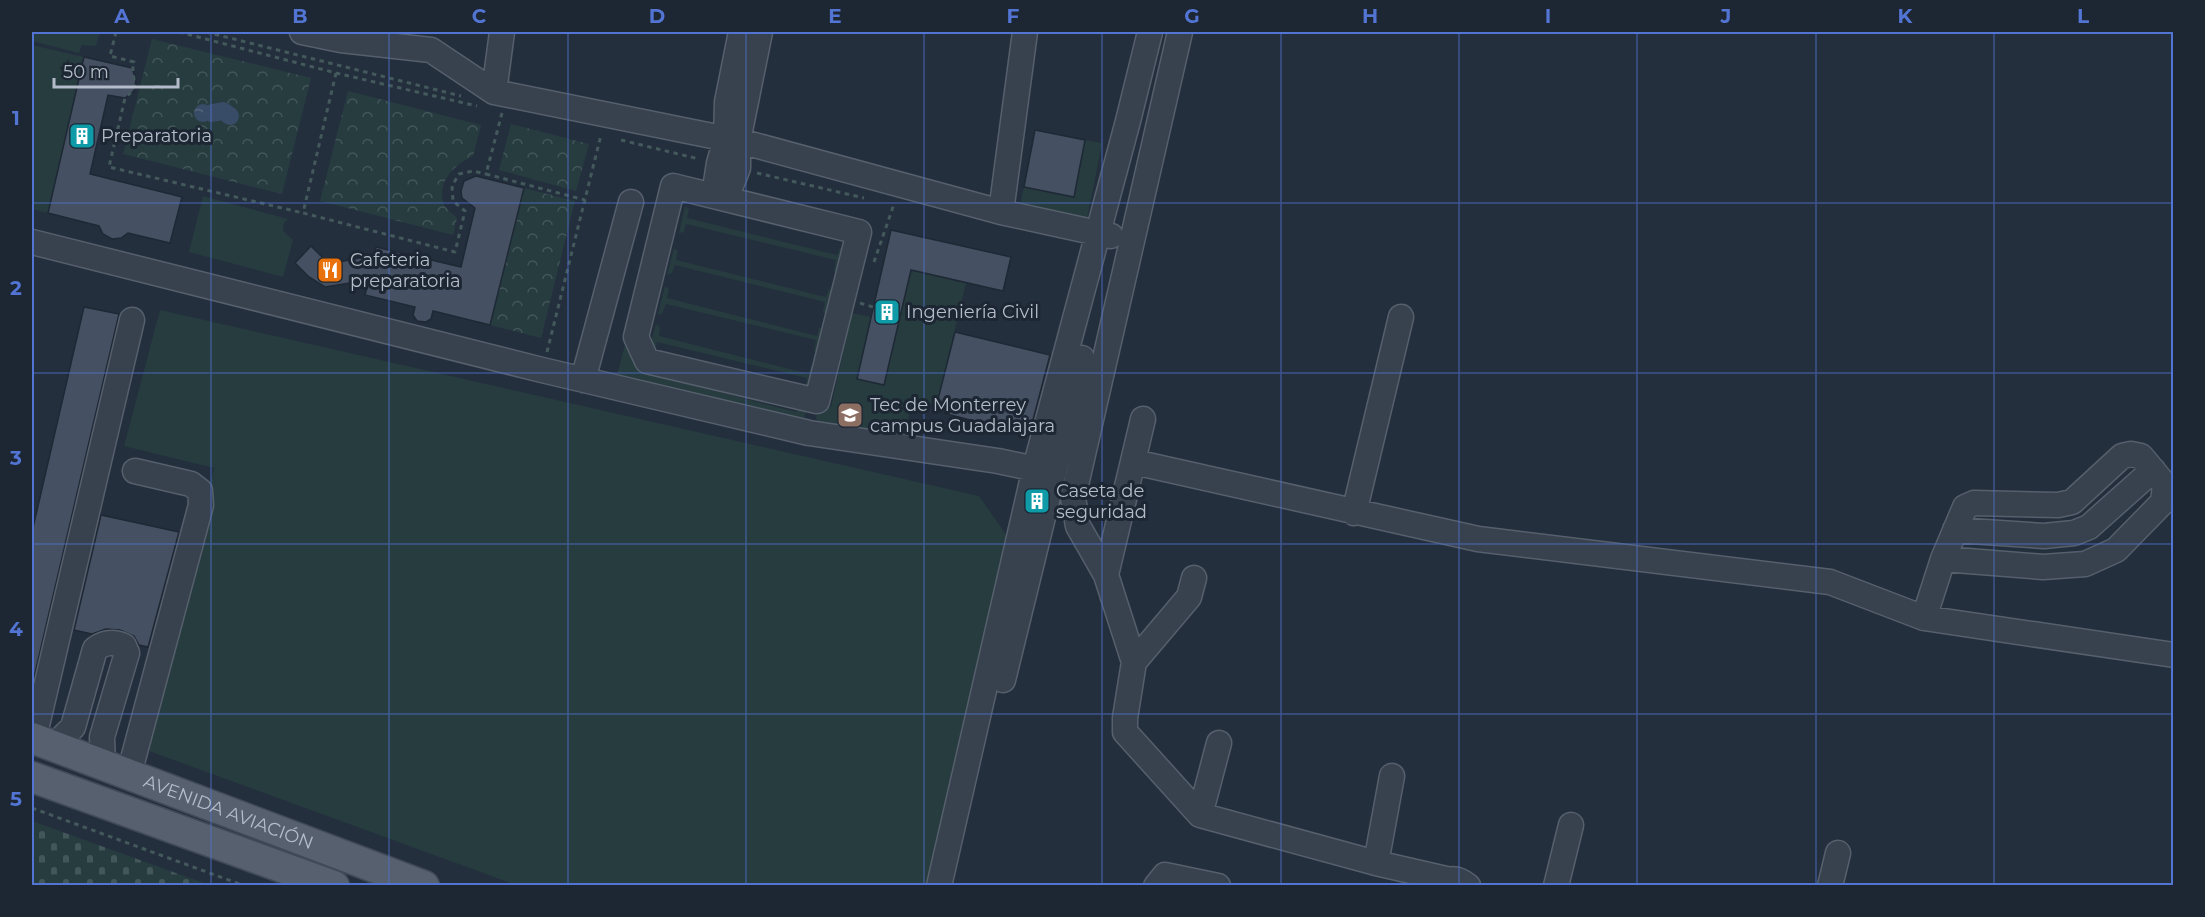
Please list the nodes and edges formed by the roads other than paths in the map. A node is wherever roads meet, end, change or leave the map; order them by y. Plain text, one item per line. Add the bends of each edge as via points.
1 (302, 32) edge
2 (495, 32) edge
3 (502, 32) edge
4 (741, 32) edge
5 (760, 32) edge
6 (1025, 32) edge
7 (1150, 32) edge
8 (1159, 32) edge
9 (1180, 32) edge
10 (492, 59) dead end
11 (487, 99) junction
12 (732, 140) junction
13 (720, 197) junction
14 (631, 202) dead end
15 (1001, 212) junction
16 (1105, 234) junction
17 (32, 242) edge
18 (1401, 317) dead end
19 (132, 320) dead end
20 (583, 380) junction
21 (817, 401) junction
22 (1143, 419) dead end
23 (809, 433) junction
24 (1134, 462) junction
25 (135, 471) dead end
26 (1045, 471) junction
27 (1354, 513) junction
28 (1943, 559) junction
29 (1106, 575) junction
30 (1194, 579) dead end
31 (1924, 618) junction
32 (2174, 655) edge
33 (1134, 662) junction
34 (40, 741) edge
35 (1219, 743) dead end
36 (116, 769) junction
37 (1392, 776) dead end
38 (32, 777) edge
39 (1200, 815) junction
40 (1571, 825) dead end
41 (1838, 853) dead end
42 (1376, 863) junction
43 (1414, 878) edge
44 (410, 883) edge
45 (1451, 883) edge
46 (334, 885) edge
47 (939, 885) edge
48 (953, 885) edge
49 (1156, 885) edge
50 (1218, 885) edge
51 (1556, 885) edge
52 (1830, 885) edge

1 - 11 street via 431,50
2 - 10 street
3 - 11 street
4 - 12 street via 727,102
5 - 12 street
6 - 15 street
7 - 16 street
8 - 16 street
9 - 29 street via 1073,498 1078,526
11 - 12 street
12 - 13 street via 718,163
12 - 13 street via 738,168
12 - 15 street
13 - 21 street via 859,232
13 - 21 street via 673,186 636,336 647,361
14 - 20 street
15 - 16 street
16 - 26 street
17 - 20 street
18 - 27 street
19 - 34 street
20 - 23 street
21 - 23 street
22 - 24 street
23 - 26 street via 998,460
24 - 27 street
24 - 29 street
25 - 36 street via 191,484 200,492 201,505
26 - 47 street
26 - 48 street
27 - 31 street via 1478,539 1830,582
28 - 28 street via 1965,507 1974,503 2072,502 2122,456 2132,454 2141,456 2164,485 2163,502 2116,550 2085,564 2043,567
28 - 31 street
29 - 33 street
30 - 33 street via 1189,597
31 - 32 street
33 - 39 street via 1125,732
34 - 36 main road, AVENIDA AVIACIÓN
34 - 36 street via 73,727 95,649 104,643 116,643 124,646 127,653 102,737
35 - 39 street
36 - 44 main road, AVENIDA AVIACIÓN
37 - 42 street
38 - 46 main road, AVENIDA AVIACIÓN
39 - 42 street
40 - 51 street
41 - 52 street
42 - 43 street
43 - 45 street
49 - 50 street via 1165,875

